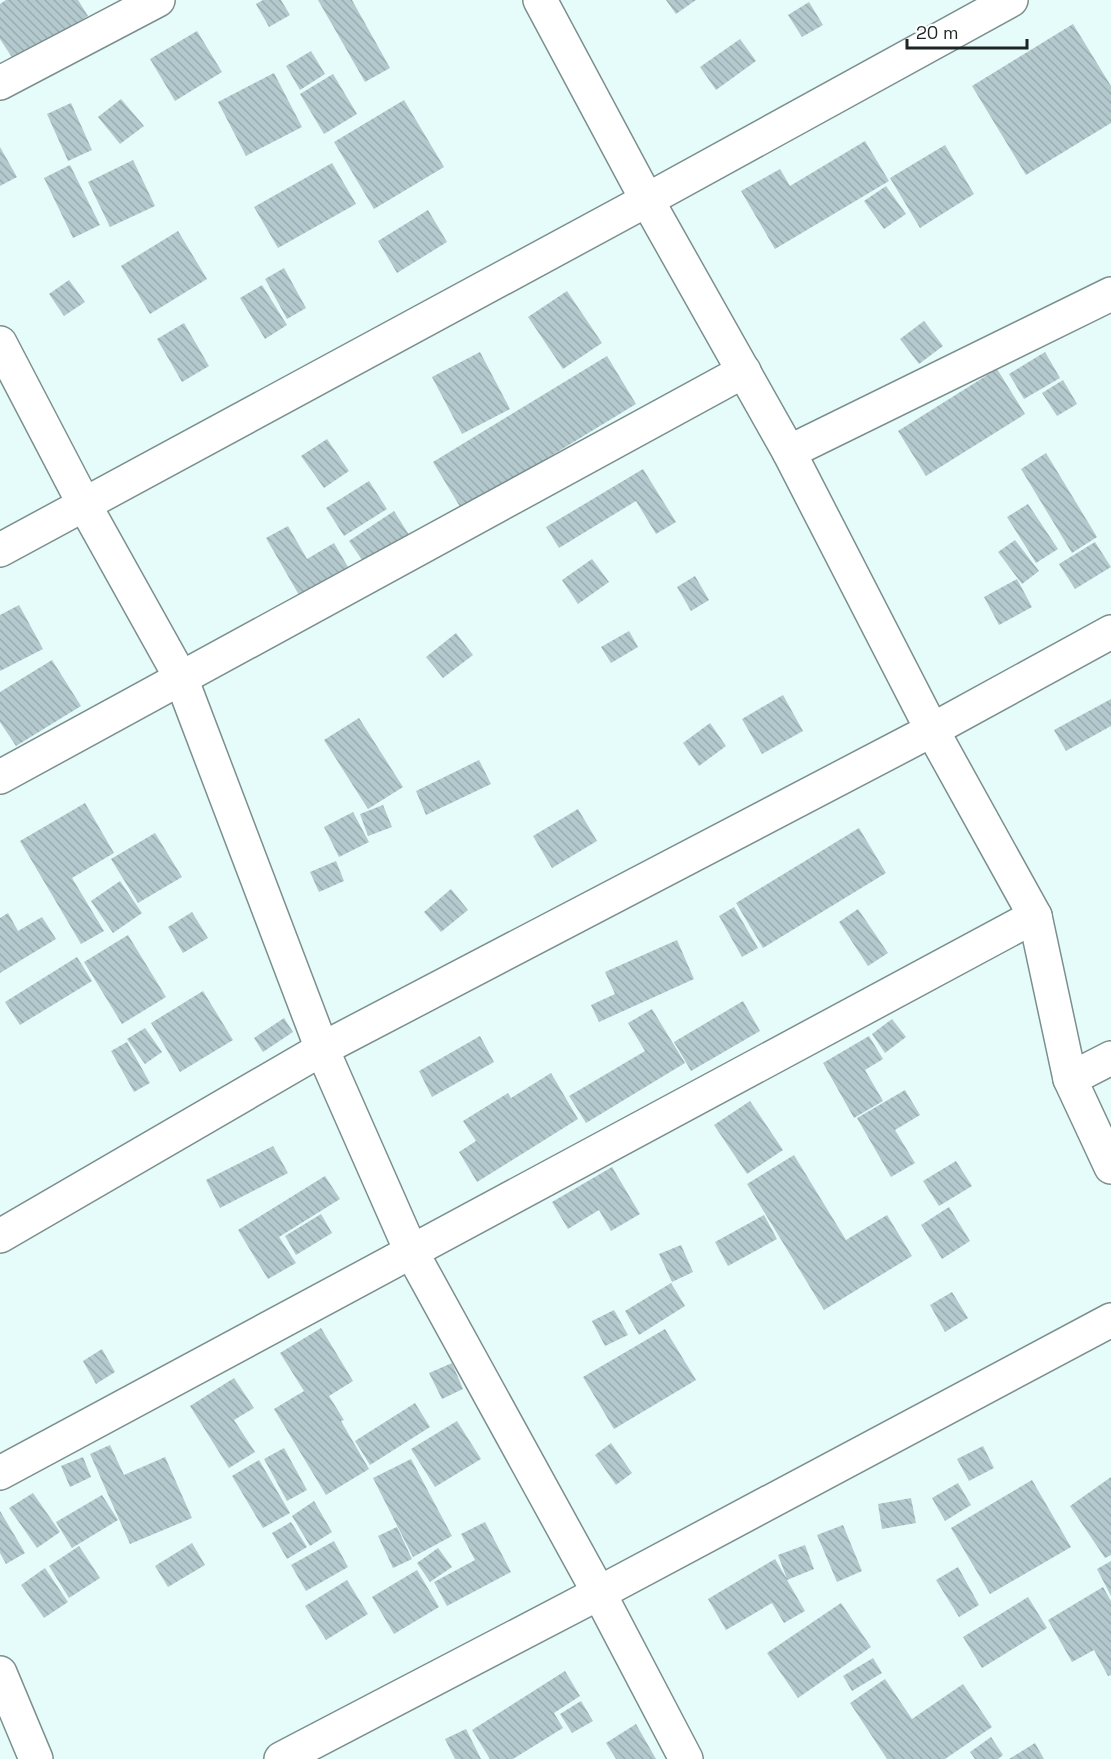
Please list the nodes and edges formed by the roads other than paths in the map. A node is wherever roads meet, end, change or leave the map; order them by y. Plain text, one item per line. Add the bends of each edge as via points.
1 (158, 0) edge
2 (540, 0) edge
3 (1011, 0) edge
4 (0, 83) edge
5 (647, 200) junction
6 (1111, 294) edge
7 (0, 342) edge
8 (744, 371) junction
9 (789, 453) junction
10 (84, 504) junction
11 (0, 550) edge
12 (1111, 632) edge
13 (181, 678) junction
14 (932, 730) junction
15 (0, 777) edge
16 (1035, 916) junction
17 (322, 1049) junction
18 (1111, 1058) edge
19 (1070, 1079) junction
20 (1111, 1167) edge
21 (0, 1236) edge
22 (411, 1251) junction
23 (1111, 1320) edge
24 (0, 1473) edge
25 (599, 1593) junction
26 (0, 1673) edge
27 (36, 1759) edge
28 (281, 1759) edge
29 (686, 1759) edge

1 - 4 street
2 - 5 street
3 - 5 street
5 - 8 street
5 - 10 street
6 - 9 street
7 - 10 street
8 - 9 street
8 - 13 street
9 - 14 street
10 - 11 street
10 - 13 street
12 - 14 street
13 - 15 street
13 - 17 street
14 - 16 street
14 - 17 street
16 - 19 street
16 - 22 street
17 - 21 street
17 - 22 street
18 - 19 street
19 - 20 street
22 - 24 street
22 - 25 street
23 - 25 street
25 - 28 street
25 - 29 street
26 - 27 street

